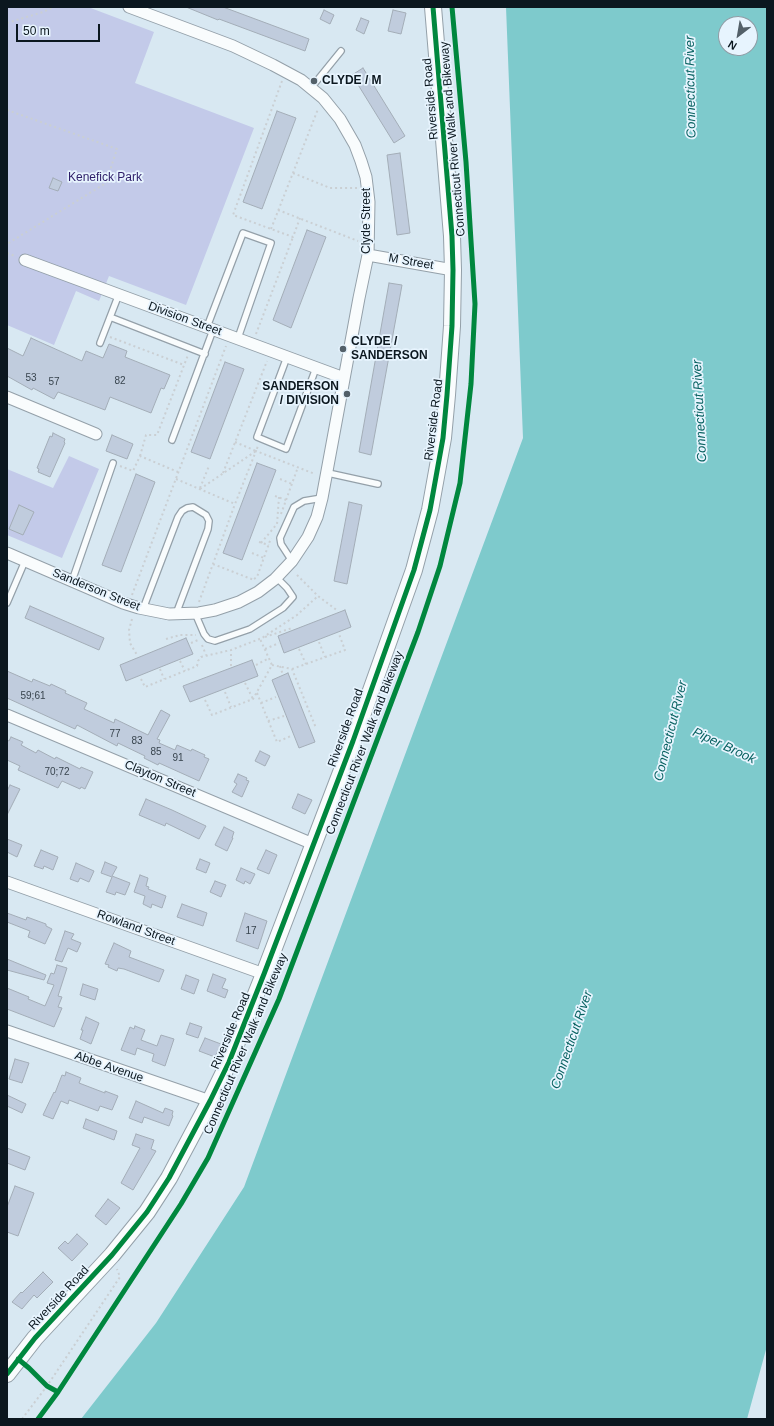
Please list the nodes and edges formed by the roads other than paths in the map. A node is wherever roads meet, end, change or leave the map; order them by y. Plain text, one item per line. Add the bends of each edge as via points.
1 (129, 7) edge
2 (433, 7) edge
3 (341, 51) dead end
4 (311, 88) junction
5 (368, 255) junction
6 (25, 260) dead end
7 (453, 270) junction
8 (119, 294) junction
9 (110, 317) junction
10 (210, 328) junction
11 (234, 337) junction
12 (100, 343) dead end
13 (204, 354) junction
14 (287, 357) junction
15 (316, 368) junction
16 (344, 378) junction
17 (7, 397) edge
18 (96, 434) dead end
19 (172, 440) dead end
20 (113, 464) road end
21 (327, 476) junction
22 (378, 484) dead end
23 (322, 498) junction
24 (7, 553) edge
25 (25, 561) junction
26 (292, 561) junction
27 (277, 578) junction
28 (72, 581) junction
29 (7, 603) edge
30 (143, 609) junction
31 (196, 609) junction
32 (176, 614) junction
33 (7, 715) edge
34 (313, 844) junction
35 (7, 882) edge
36 (264, 974) junction
37 (7, 1031) edge
38 (210, 1101) junction
39 (9, 1367) edge

1 - 4 street, Clyde Street via 233,46 292,74
2 - 7 street, Riverside Road
3 - 4 lane
4 - 5 street, Clyde Street via 340,119 361,161 369,202
5 - 7 street, M Street
5 - 16 street, Clyde Street
6 - 8 street, Division Street
7 - 34 street, Riverside Road via 451,346 445,416 436,479 422,540 353,741
8 - 9 lane
8 - 10 street, Division Street
9 - 12 lane
9 - 13 lane
10 - 11 street, Division Street
10 - 11 lane via 243,233 271,243
10 - 13 lane
11 - 14 street, Division Street
13 - 19 lane
14 - 15 street, Division Street
14 - 15 lane via 257,437 286,450
15 - 16 street, Division Street
16 - 21 street, Sanderson Street
17 - 18 street
20 - 28 lane
21 - 22 lane
21 - 23 street, Sanderson Street
23 - 26 street, Sanderson Street via 313,527
23 - 26 lane via 304,501 294,507 280,538
24 - 25 street, Sanderson Street
25 - 28 street, Sanderson Street
25 - 29 lane
26 - 27 street, Sanderson Street
27 - 31 street, Sanderson Street via 239,602 215,610
27 - 31 lane via 293,597 284,608 250,629 215,641 208,639
28 - 30 street, Sanderson Street
30 - 32 street, Sanderson Street
30 - 32 lane via 178,517 182,511 193,507 206,515 209,521 208,529
31 - 32 street, Sanderson Street
33 - 34 street, Clayton Street
34 - 36 street, Riverside Road
35 - 36 street, Rowland Street
36 - 38 street, Riverside Road via 229,1062
37 - 38 street, Abbe Avenue
38 - 39 street, Riverside Road via 188,1145 140,1223

